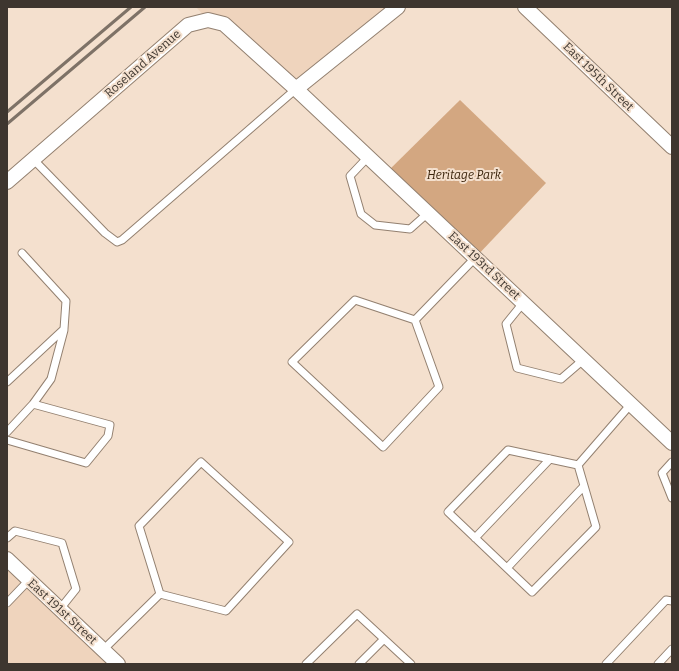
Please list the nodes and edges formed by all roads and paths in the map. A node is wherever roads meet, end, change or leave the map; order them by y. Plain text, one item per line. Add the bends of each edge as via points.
1 (398, 7) edge
2 (525, 7) edge
3 (296, 89) junction
4 (672, 147) edge
5 (368, 157) junction
6 (33, 159) junction
7 (7, 182) edge
8 (428, 213) junction
9 (22, 253) dead end
10 (476, 258) junction
11 (524, 303) junction
12 (415, 320) junction
13 (64, 329) junction
14 (583, 360) junction
15 (7, 382) edge
16 (33, 404) junction
17 (631, 404) junction
18 (7, 432) edge
19 (7, 440) edge
20 (672, 443) edge
21 (550, 459) junction
22 (672, 462) edge
23 (578, 465) junction
24 (584, 486) junction
25 (672, 498) edge
26 (7, 538) edge
27 (475, 538) junction
28 (7, 559) edge
29 (507, 568) junction
30 (29, 580) junction
31 (160, 594) junction
32 (672, 601) edge
33 (7, 603) edge
34 (60, 609) junction
35 (384, 639) junction
36 (672, 649) edge
37 (103, 650) junction
38 (118, 664) edge
39 (306, 664) edge
40 (359, 664) edge
41 (411, 664) edge
42 (606, 664) edge
43 (658, 664) edge

1 - 3 street
2 - 4 street, East 195th Street
3 - 5 street, East 193rd Street
3 - 6 street, Roseland Avenue via 224,24 208,20 188,25
3 - 6 lane via 117,242 105,233
5 - 8 street, East 193rd Street
5 - 8 lane via 350,176 361,214 375,225 410,229
6 - 7 street, Roseland Avenue
8 - 10 street, East 193rd Street
9 - 13 lane via 66,301
10 - 11 street, East 193rd Street
10 - 12 lane
11 - 14 street, East 193rd Street
11 - 14 lane via 506,324 517,368 561,379
12 - 12 lane via 355,300 292,362 383,447 440,387
13 - 15 lane
13 - 16 lane via 52,379
14 - 17 street, East 193rd Street
16 - 18 lane
16 - 19 lane via 110,425 108,436 86,463
17 - 20 street, East 193rd Street
17 - 23 lane
21 - 23 lane
21 - 27 lane
21 - 27 lane via 508,450 448,512
22 - 25 lane via 662,472
23 - 24 lane
24 - 29 lane
24 - 29 lane via 596,528 532,592
26 - 34 lane via 15,531 62,543 76,589
27 - 29 lane
28 - 30 street, East 191st Street
30 - 33 lane
30 - 34 street, East 191st Street
31 - 31 lane via 226,612 289,542 201,462 139,526
31 - 37 lane
32 - 42 lane via 666,600
34 - 37 street, East 191st Street
35 - 39 lane via 357,614
35 - 40 lane
35 - 41 lane
36 - 43 lane
37 - 38 street, East 191st Street

